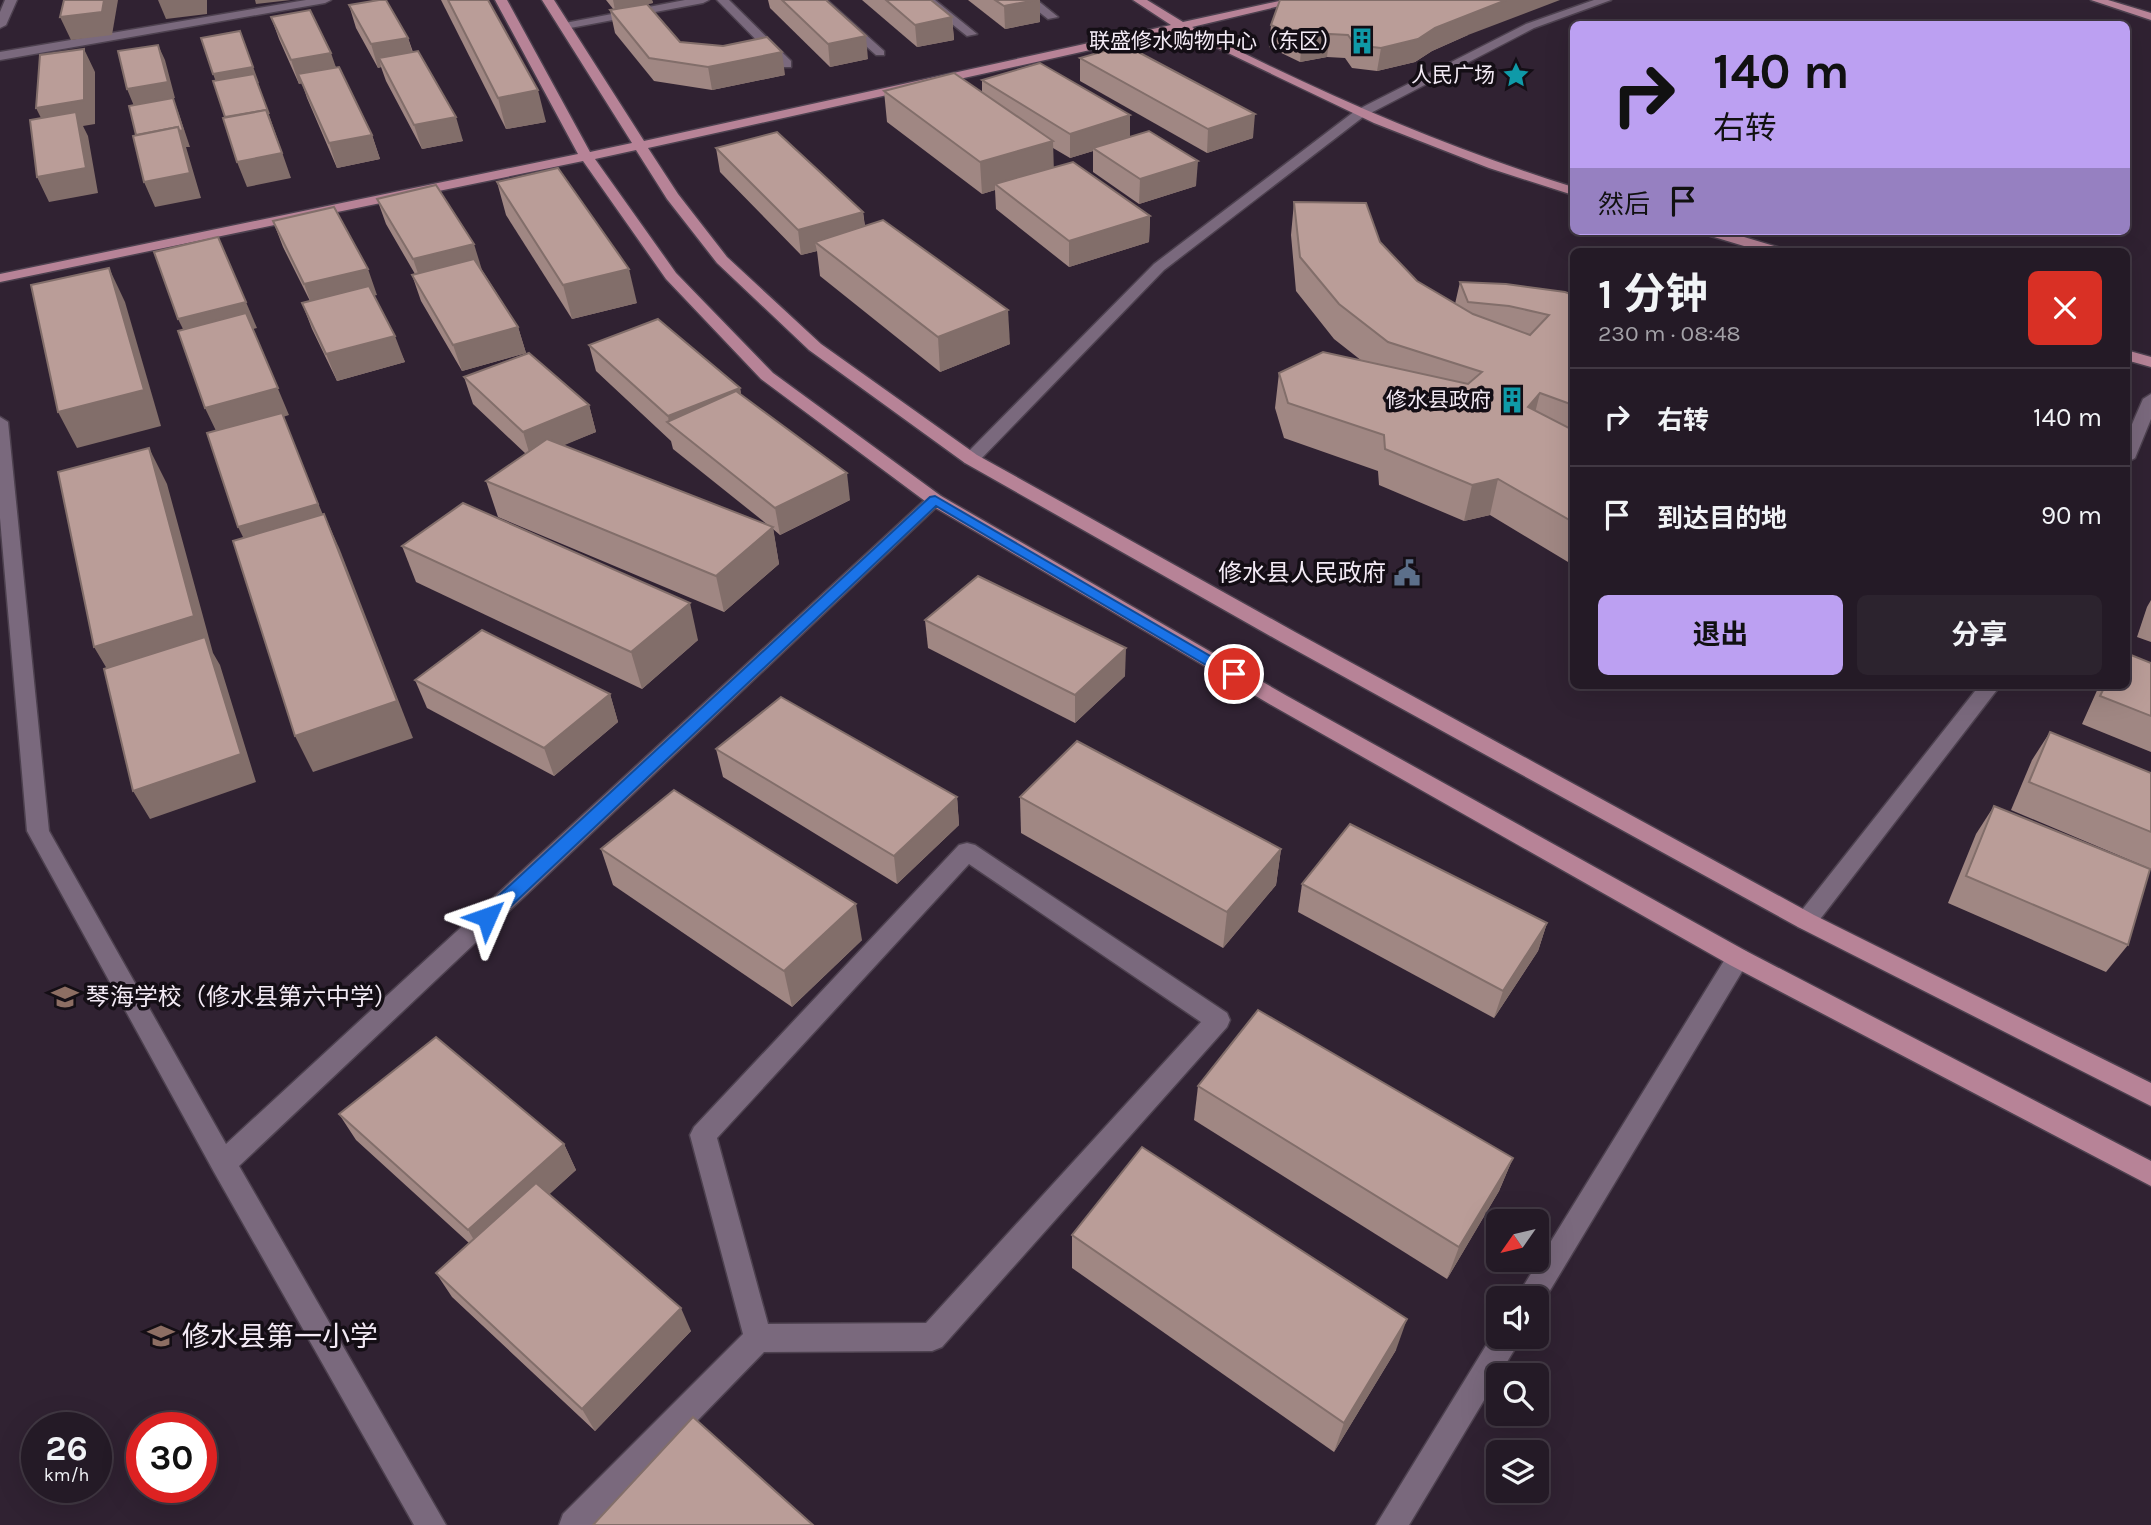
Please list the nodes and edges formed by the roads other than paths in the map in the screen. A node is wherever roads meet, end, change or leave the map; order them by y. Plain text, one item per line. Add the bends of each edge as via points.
1 (11, 0) edge
2 (325, 0) edge
3 (501, 0) edge
4 (548, 0) edge
5 (703, 0) edge
6 (723, 0) edge
7 (820, 0) edge
8 (928, 0) edge
9 (1030, 0) edge
10 (1139, 0) edge
11 (1258, 0) edge
12 (1299, 0) edge
13 (1605, 0) edge
14 (2096, 0) edge
15 (2125, 0) edge
16 (2151, 8) edge
17 (1052, 17) dead end
18 (2151, 17) edge
19 (1167, 19) junction
20 (0, 25) edge
21 (565, 26) junction
22 (1180, 26) junction
23 (971, 34) dead end
24 (880, 53) dead end
25 (0, 56) edge
26 (787, 64) dead end
27 (1359, 114) junction
28 (638, 139) junction
29 (583, 150) junction
30 (1570, 190) edge
31 (1722, 235) edge
32 (1766, 248) edge
33 (0, 266) edge
34 (0, 278) edge
35 (2130, 356) edge
36 (2151, 362) edge
37 (2151, 399) edge
38 (0, 422) edge
39 (2130, 449) edge
40 (971, 459) junction
41 (935, 500) junction
42 (1988, 689) edge
43 (1806, 921) junction
44 (1738, 957) junction
45 (2151, 1095) edge
46 (223, 1164) junction
47 (2151, 1174) edge
48 (1537, 1286) edge
49 (758, 1338) junction
50 (1499, 1349) edge
51 (431, 1525) edge
52 (575, 1525) edge
53 (1391, 1525) edge

1 - 20 street
2 - 25 street
3 - 29 main road
4 - 21 main road
5 - 21 street
6 - 26 street
7 - 24 street
8 - 23 street
9 - 17 street
10 - 19 main road
11 - 19 main road
12 - 22 main road
13 - 27 street via 1531,26
14 - 18 main road
15 - 16 main road
19 - 22 main road
19 - 28 main road
21 - 28 main road
22 - 27 main road
22 - 28 main road
27 - 30 main road via 1500,169
27 - 40 street via 1159,268
28 - 29 main road
28 - 40 main road via 672,196 722,260 814,347
29 - 33 main road
29 - 34 main road
29 - 41 main road via 671,276 767,376
31 - 32 main road
35 - 36 main road
37 - 39 street
38 - 46 street via 38,831
40 - 43 main road
41 - 44 main road via 1280,701
41 - 46 street
42 - 43 street
43 - 45 main road
44 - 47 main road
44 - 48 street
46 - 51 street
49 - 49 street via 932,1337 1217,1020 967,851 703,1135
49 - 52 street
50 - 53 street

